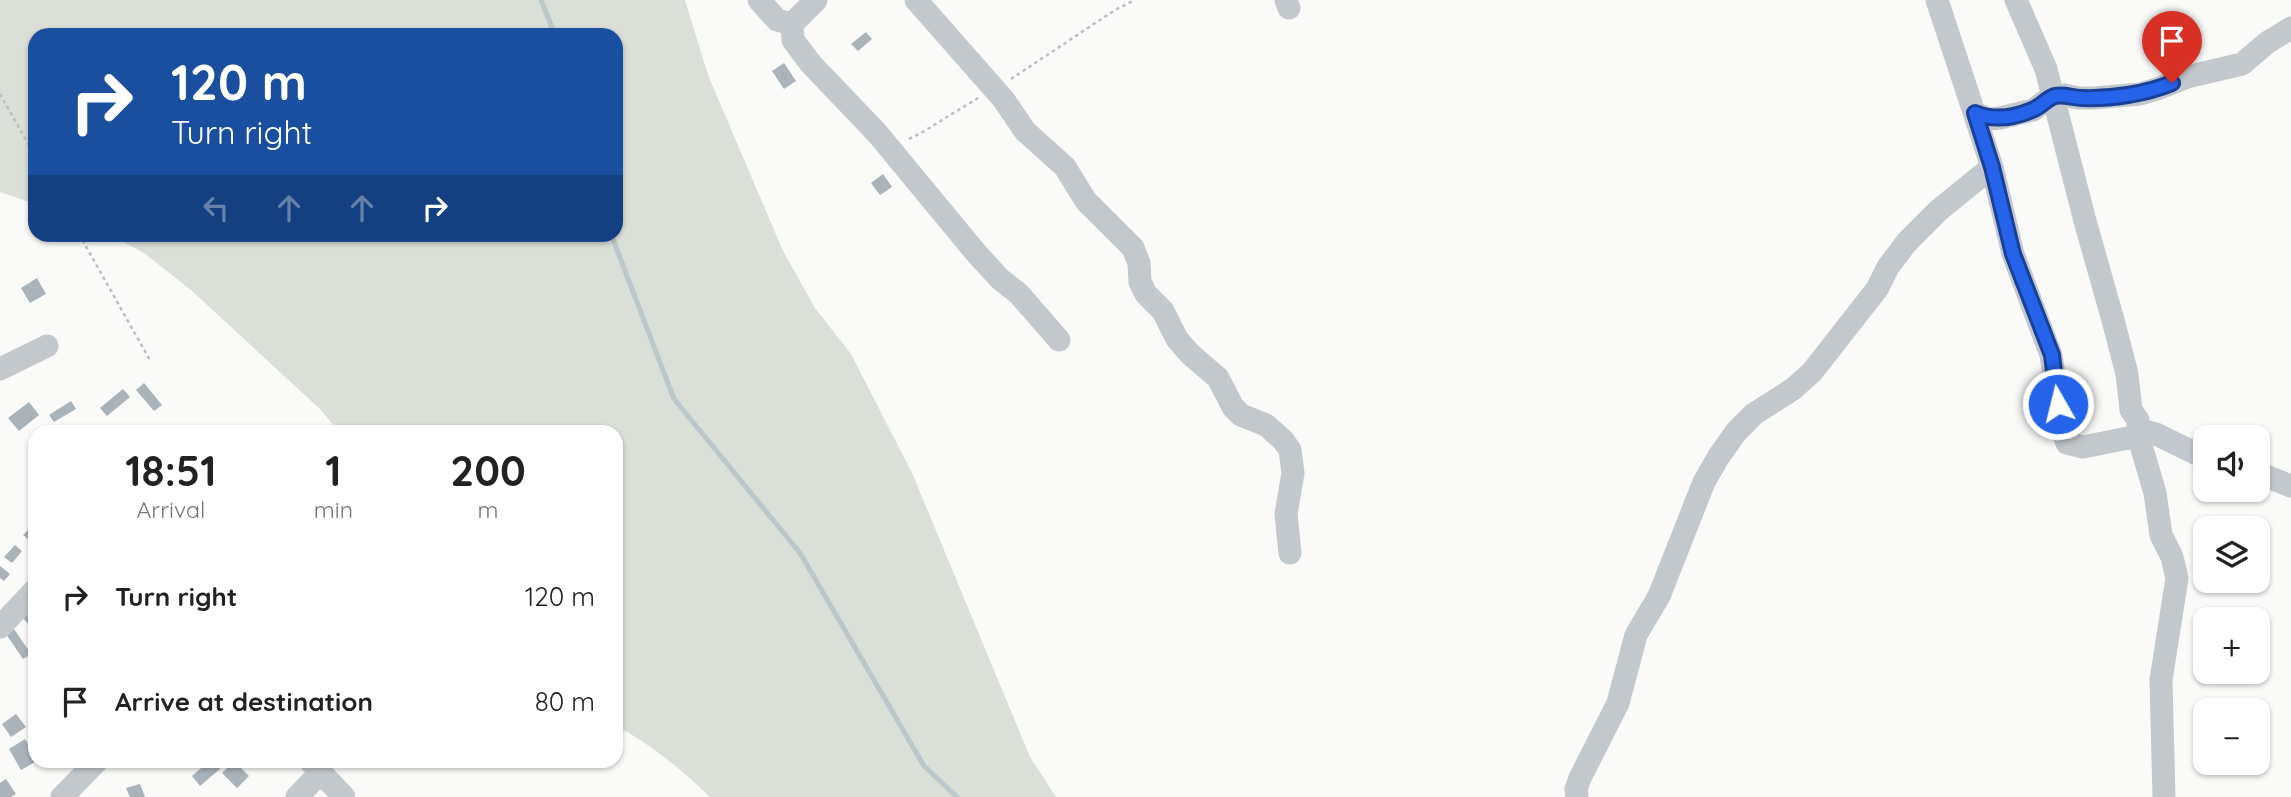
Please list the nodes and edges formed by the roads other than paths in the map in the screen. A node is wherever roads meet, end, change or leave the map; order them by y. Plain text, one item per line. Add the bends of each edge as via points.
1 (759, 0) edge
2 (816, 0) edge
3 (916, 0) edge
4 (1937, 0) edge
5 (2016, 0) edge
6 (792, 24) junction
7 (2291, 28) edge
8 (2052, 96) junction
9 (1975, 113) junction
10 (1992, 167) junction
11 (1059, 340) dead end
12 (47, 346) dead end
13 (0, 369) edge
14 (2136, 433) junction
15 (2193, 452) edge
16 (2270, 478) edge
17 (2291, 486) edge
18 (1290, 553) dead end
19 (28, 597) edge
20 (0, 626) edge
21 (90, 768) edge
22 (314, 768) edge
23 (316, 768) edge
24 (62, 797) edge
25 (297, 797) edge
26 (344, 797) edge
27 (1577, 797) edge
28 (2164, 797) edge

1 - 6 street via 777,20
2 - 6 street
3 - 18 street via 1004,100 1025,131 1065,167 1086,201 1133,248 1146,294 1163,311 1177,339 1218,378 1233,407 1266,425 1290,450 1293,473 1286,514
4 - 9 street
5 - 8 street via 2046,69
6 - 11 street via 793,40 811,64 977,254
7 - 8 street via 2242,64 2140,94 2078,99
8 - 9 street via 2033,110 2000,118
8 - 14 street via 2127,374 2131,410 2138,420
9 - 10 street
10 - 14 street via 2013,254 2052,355 2067,443 2083,447
10 - 27 street via 1906,242 1877,289 1812,372 1754,414 1719,456 1704,482 1659,596 1636,635 1618,703 1580,778
12 - 13 street
14 - 15 street via 2156,434
14 - 28 street via 2155,493 2161,535 2177,578 2161,680
16 - 17 street
19 - 20 street
21 - 24 street
22 - 25 street
23 - 26 street

